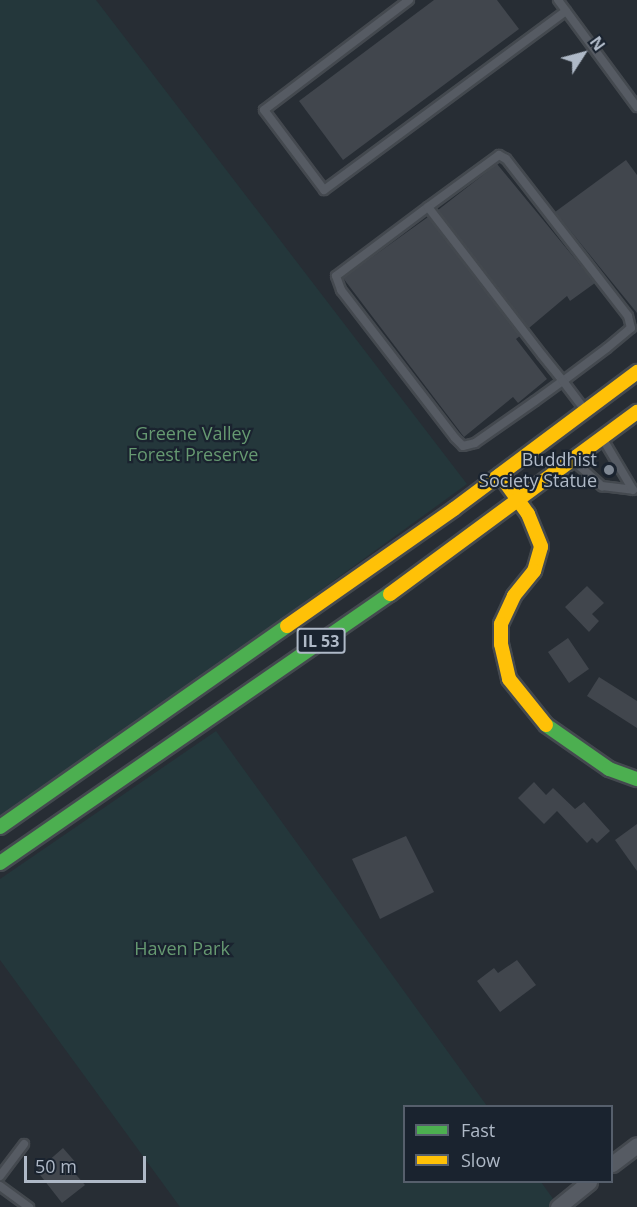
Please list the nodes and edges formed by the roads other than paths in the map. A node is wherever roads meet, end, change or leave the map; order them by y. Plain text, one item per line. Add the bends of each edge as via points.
1 (409, 0) edge
2 (558, 0) edge
3 (566, 11) junction
4 (637, 107) edge
5 (428, 207) junction
6 (637, 372) edge
7 (563, 381) junction
8 (585, 410) junction
9 (637, 412) edge
10 (602, 438) junction
11 (573, 460) junction
12 (500, 475) junction
13 (635, 490) edge
14 (518, 500) junction
15 (637, 779) edge
16 (0, 827) edge
17 (0, 863) edge
18 (24, 1144) dead end
19 (637, 1144) edge
20 (613, 1163) edge
21 (0, 1176) edge
22 (588, 1183) edge
23 (0, 1185) edge
24 (558, 1206) edge
25 (29, 1207) edge

1 - 3 lane via 264,110 324,190
2 - 3 lane
3 - 4 lane
5 - 7 lane
5 - 7 lane via 490,158 499,155 506,159 631,321 627,334
5 - 7 lane via 336,276 341,290 455,438 463,446 475,443
6 - 8 main road, IL 53
7 - 8 lane
8 - 12 main road, IL 53
9 - 10 main road, IL 53
10 - 11 main road, IL 53
10 - 13 lane
11 - 13 lane via 602,486
11 - 14 main road, IL 53
12 - 14 main road
12 - 16 main road, IL 53
14 - 15 main road via 536,528 541,547 534,571 514,596 501,624 509,678 533,714 554,733 609,769
14 - 17 main road, IL 53 via 391,594
18 - 21 lane
19 - 20 street
22 - 24 street
23 - 25 lane

